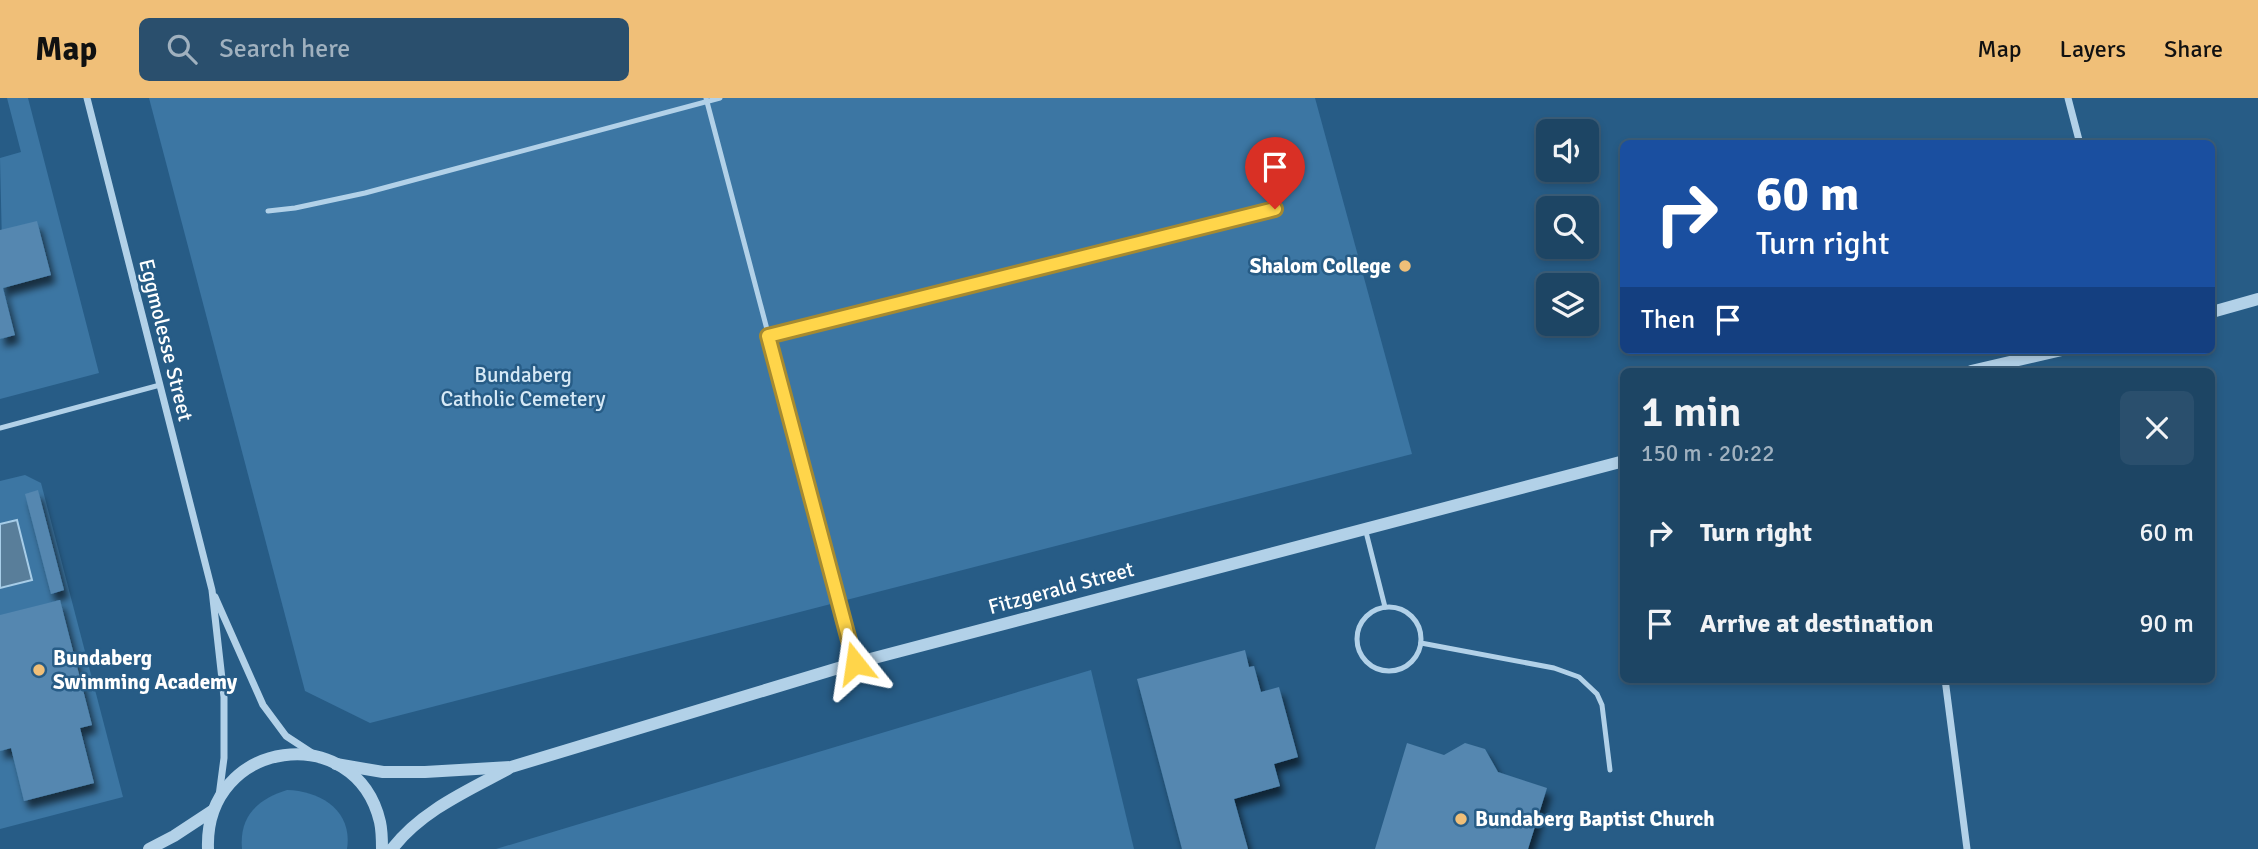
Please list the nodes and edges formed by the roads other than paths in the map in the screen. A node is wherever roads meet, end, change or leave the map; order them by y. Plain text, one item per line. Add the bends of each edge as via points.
1 (87, 98) edge
2 (720, 98) edge
3 (2068, 98) edge
4 (706, 100) edge
5 (2079, 140) edge
6 (1275, 209) dead end
7 (268, 211) dead end
8 (2258, 299) edge
9 (2215, 311) edge
10 (768, 336) junction
11 (2045, 354) edge
12 (1984, 368) edge
13 (160, 386) junction
14 (0, 428) edge
15 (1620, 462) edge
16 (1365, 528) junction
17 (212, 590) junction
18 (1385, 607) junction
19 (1421, 643) junction
20 (855, 663) junction
21 (1946, 683) edge
22 (316, 756) junction
23 (336, 764) junction
24 (511, 767) junction
25 (1610, 770) dead end
26 (219, 796) junction
27 (212, 811) junction
28 (149, 849) edge
29 (208, 849) edge
30 (382, 849) edge
31 (392, 849) edge
32 (1968, 849) edge

1 - 13 street, Eggmolesse Street
2 - 4 lane
3 - 5 street
4 - 7 lane via 365,193
4 - 10 lane
6 - 10 lane
8 - 9 street
10 - 20 lane
11 - 12 street
13 - 14 lane
13 - 17 street, Eggmolesse Street
15 - 16 street, Fitzgerald Street
16 - 18 lane
16 - 20 street, Fitzgerald Street
17 - 22 street via 262,705 286,736
17 - 26 street via 224,705
18 - 19 lane via 1412,616
18 - 19 lane via 1366,616 1360,626 1358,648 1369,664 1396,671 1418,653
19 - 25 lane via 1554,668 1579,677 1602,705
20 - 24 street, Fitzgerald Street
21 - 32 street
22 - 23 street
22 - 26 street via 289,754 261,760 237,775
23 - 24 street via 383,772
23 - 30 street via 357,779 372,799 381,823
24 - 31 street via 443,803
26 - 27 street
27 - 28 street
27 - 29 street

